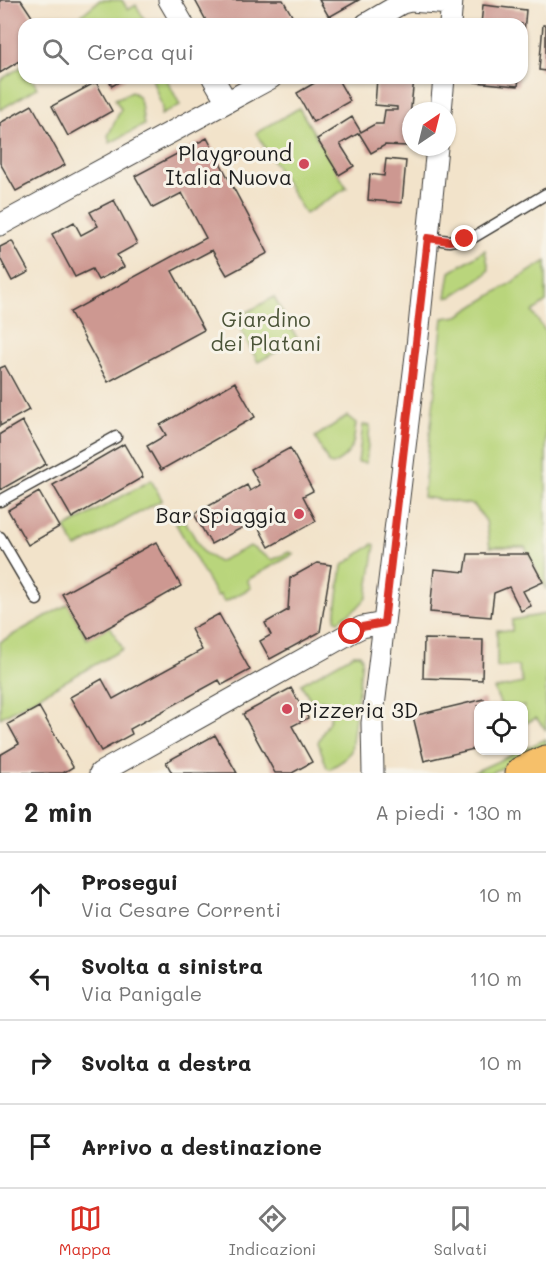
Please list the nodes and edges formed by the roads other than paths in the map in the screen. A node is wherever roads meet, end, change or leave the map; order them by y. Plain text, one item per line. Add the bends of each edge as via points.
1 (170, 0) edge
2 (451, 9) edge
3 (180, 18) edge
4 (376, 18) edge
5 (216, 84) edge
6 (260, 84) edge
7 (443, 84) edge
8 (227, 102) junction
9 (442, 102) edge
10 (436, 156) edge
11 (546, 194) edge
12 (0, 225) edge
13 (428, 238) junction
14 (116, 437) dead end
15 (0, 501) edge
16 (0, 537) edge
17 (38, 600) dead end
18 (384, 623) junction
19 (546, 762) edge
20 (100, 773) edge
21 (373, 773) edge
22 (522, 773) edge

1 - 3 street
2 - 4 street via 410,2
5 - 8 street
6 - 8 street
7 - 9 street
8 - 12 street
10 - 13 street
11 - 13 lane via 474,237 449,241
13 - 18 street
14 - 15 lane
16 - 17 lane
18 - 20 street via 352,632
18 - 21 street via 372,723
19 - 22 highway

